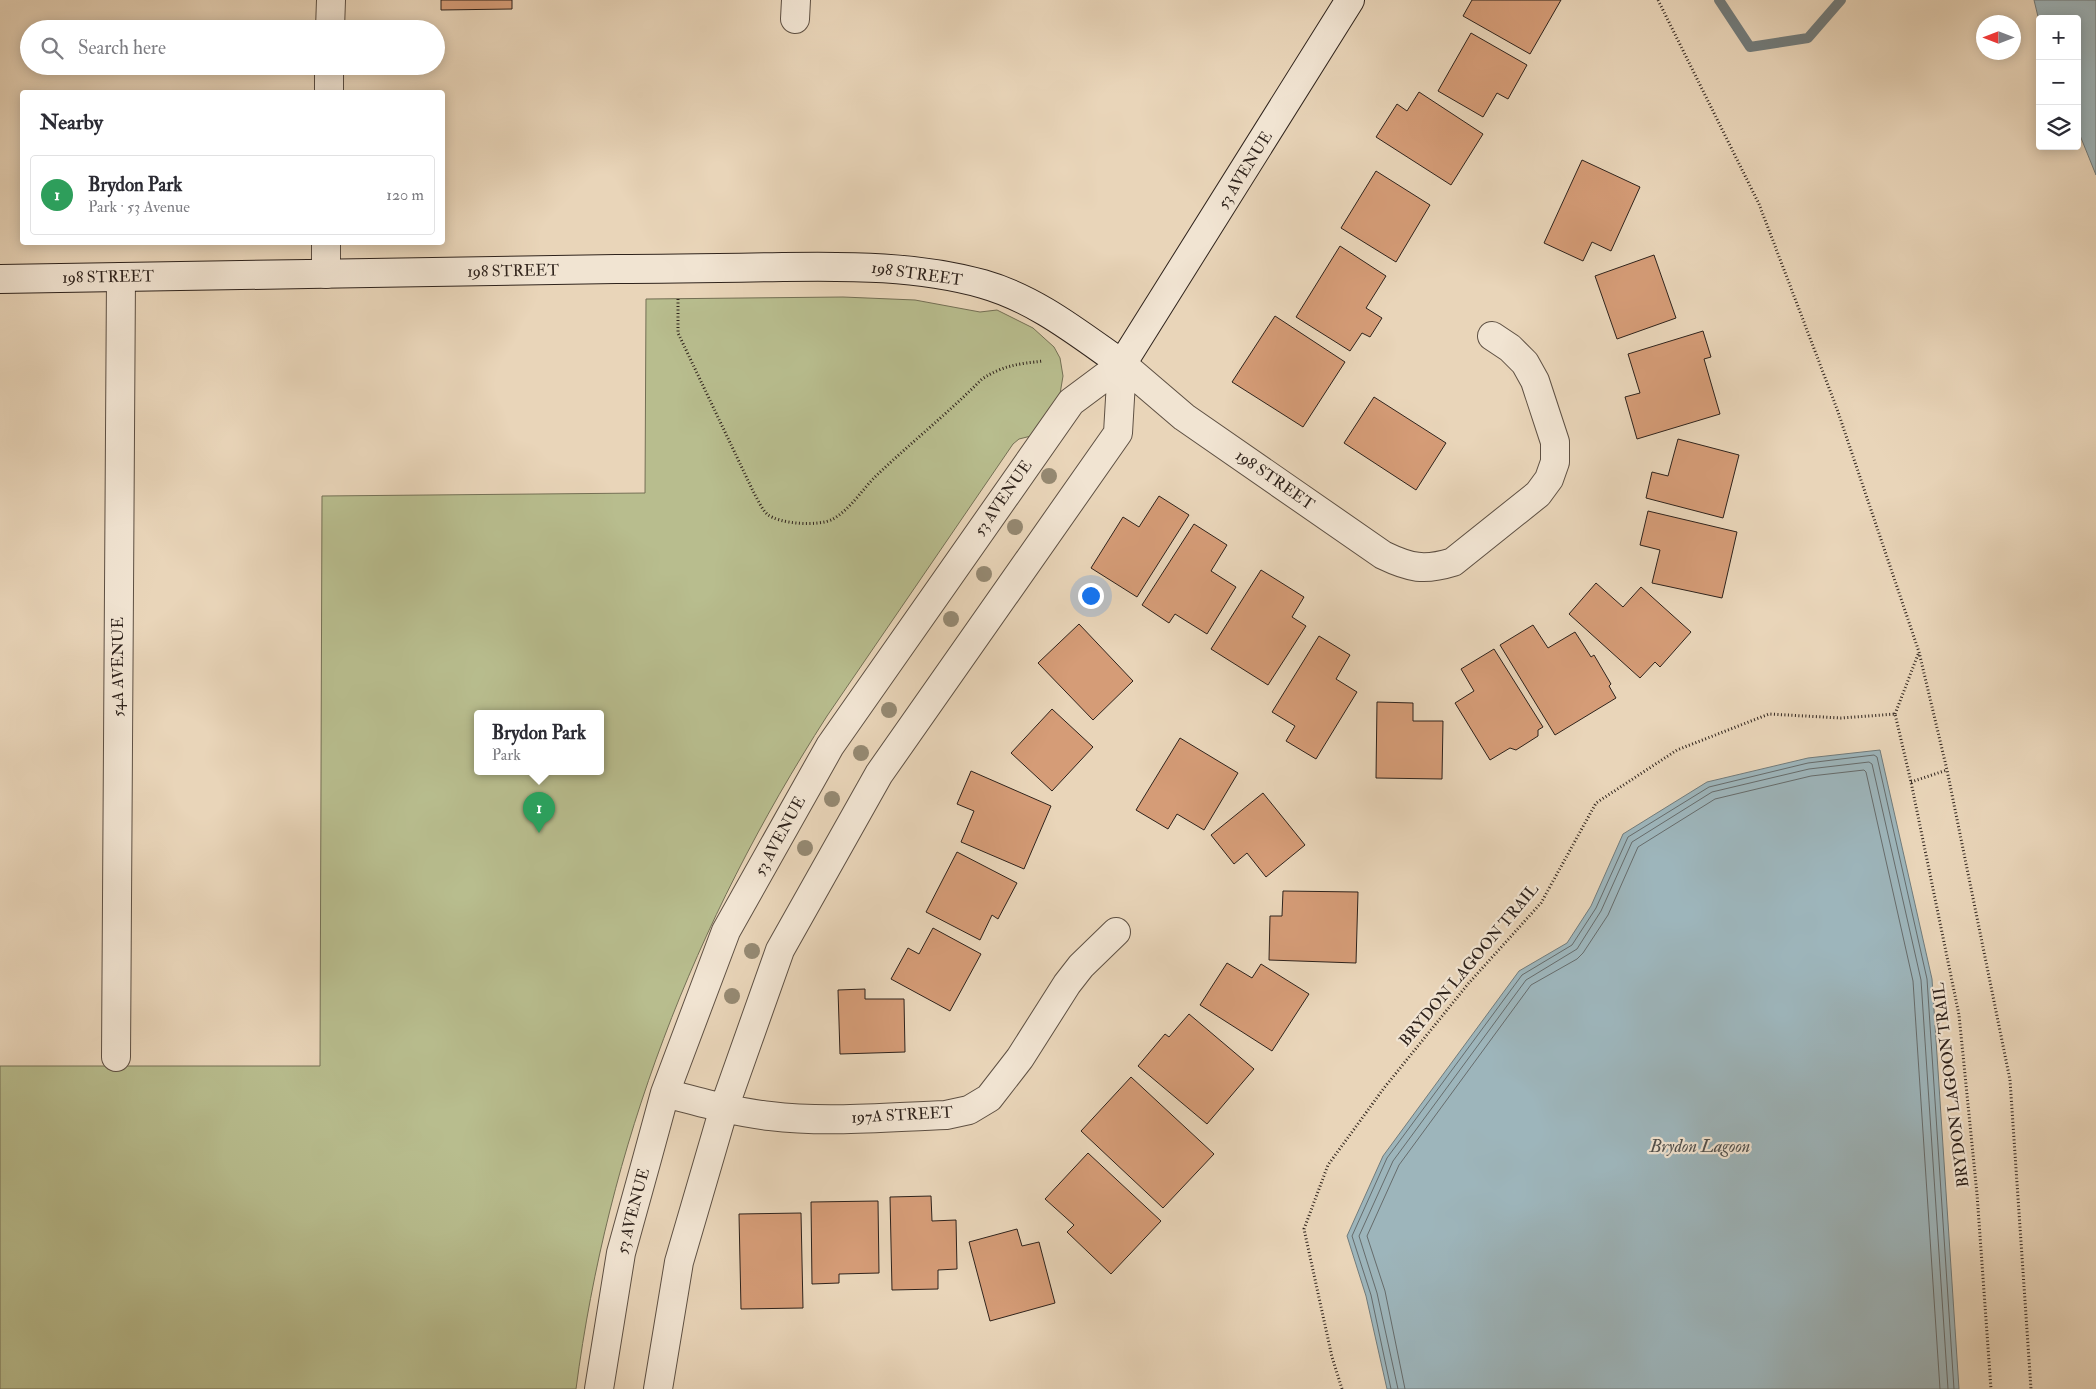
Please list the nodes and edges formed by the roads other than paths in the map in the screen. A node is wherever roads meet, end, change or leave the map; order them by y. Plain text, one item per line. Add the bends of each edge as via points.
1 (331, 0) edge
2 (1350, 0) edge
3 (330, 20) edge
4 (329, 75) edge
5 (329, 90) edge
6 (326, 245) edge
7 (326, 274) junction
8 (121, 277) junction
9 (0, 279) edge
10 (1492, 336) dead end
11 (1122, 364) junction
12 (1116, 932) dead end
13 (116, 1057) dead end
14 (665, 1093) junction
15 (724, 1108) junction
16 (599, 1389) edge
17 (658, 1389) edge

1 - 3 street
2 - 11 street, 53 AVENUE
4 - 5 street
6 - 7 street
7 - 8 street, 198 STREET
7 - 11 street, 198 STREET via 852,266 918,272 984,284 1016,296 1059,320
8 - 9 street, 198 STREET
8 - 13 street, 54A AVENUE
10 - 11 street, 198 STREET via 1510,348 1535,381 1555,442 1555,462 1549,480 1538,494 1453,562 1436,567 1404,565 1383,555 1184,417
11 - 14 street, 53 AVENUE via 1071,402 830,746 726,931
11 - 15 street, 53 AVENUE via 1118,433 879,774 780,950
12 - 15 street, 197A STREET via 1067,984 1004,1081 989,1098 969,1110 946,1115 800,1119
14 - 15 street, 197A STREET
14 - 16 street, 53 AVENUE via 621,1253
15 - 17 street, 53 AVENUE via 679,1262

